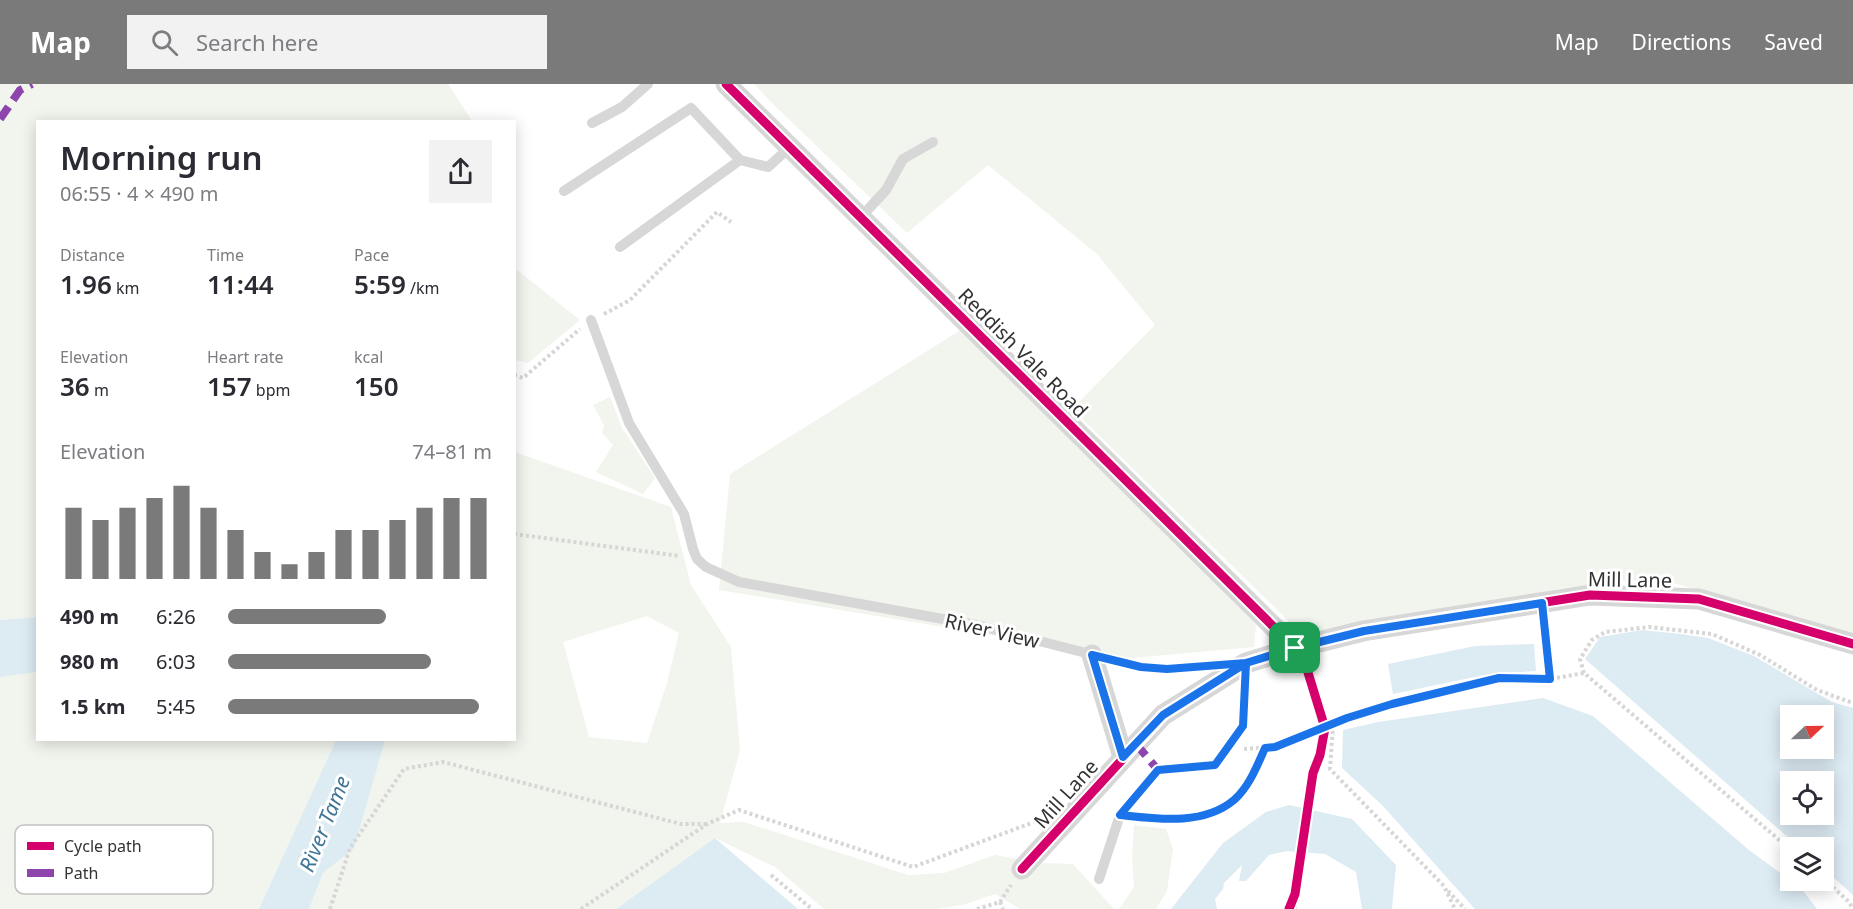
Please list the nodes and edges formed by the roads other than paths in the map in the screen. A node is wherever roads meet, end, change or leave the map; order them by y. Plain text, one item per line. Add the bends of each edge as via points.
1 (648, 84) edge
2 (726, 84) edge
3 (592, 123) dead end
4 (933, 142) dead end
5 (789, 147) junction
6 (740, 160) junction
7 (564, 191) dead end
8 (861, 217) junction
9 (620, 248) dead end
10 (591, 320) road end
11 (1853, 644) edge
12 (1295, 648) junction
13 (1092, 655) junction
14 (1246, 663) junction
15 (1123, 757) junction
16 (1022, 869) dead end
17 (1099, 879) dead end

1 - 3 lane via 622,107
2 - 5 street, Reddish Vale Road
4 - 8 lane via 903,159 886,190
5 - 6 lane via 768,167
5 - 8 street, Reddish Vale Road
6 - 7 lane via 691,108
6 - 9 lane
8 - 12 street, Reddish Vale Road
10 - 13 lane, River View via 629,423 684,514 697,559 706,567 739,582 976,625
11 - 12 street, Mill Lane via 1699,599 1590,595 1364,631
12 - 14 street, Mill Lane
13 - 14 lane, River View via 1167,669
13 - 15 street
14 - 15 street, Mill Lane via 1163,715
14 - 17 lane via 1243,726 1215,765 1158,770 1120,815
15 - 16 street, Mill Lane

